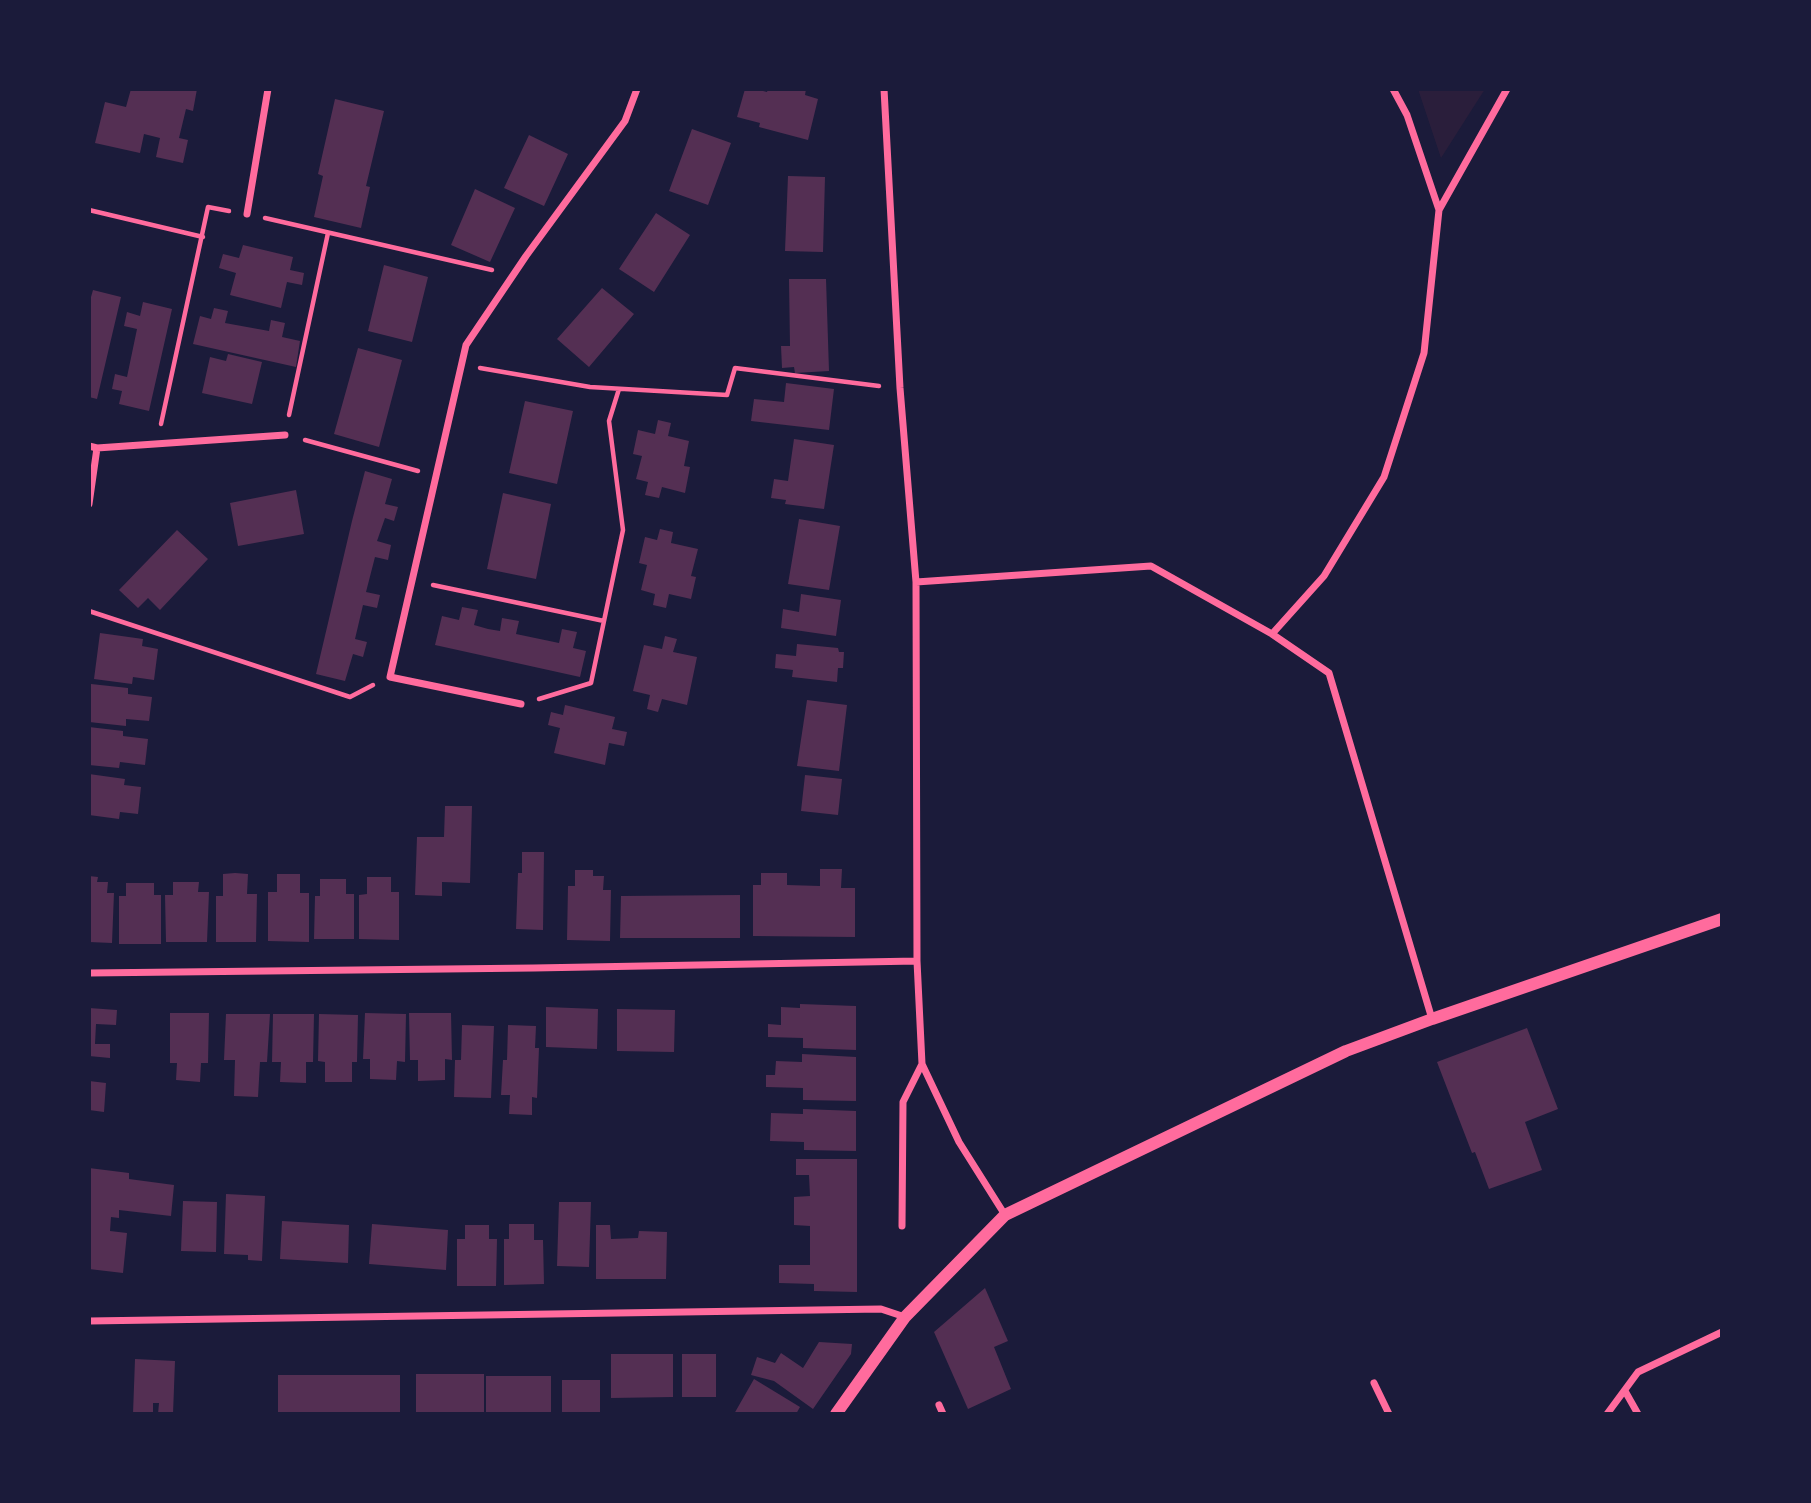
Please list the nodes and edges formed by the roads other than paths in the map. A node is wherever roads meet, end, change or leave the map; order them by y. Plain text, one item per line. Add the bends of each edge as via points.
1 (268, 89) edge
2 (637, 89) edge
3 (884, 89) edge
4 (1393, 89) edge
5 (1507, 89) edge
6 (1439, 211) junction
7 (247, 214) road end
8 (285, 435) road end
9 (93, 447) edge
10 (89, 503) edge
11 (916, 582) junction
12 (1272, 634) junction
13 (521, 705) road end
14 (1722, 919) edge
15 (917, 961) junction
16 (89, 973) edge
17 (1432, 1019) junction
18 (922, 1064) junction
19 (1005, 1215) junction
20 (902, 1226) dead end
21 (905, 1317) junction
22 (89, 1321) edge
23 (1722, 1332) edge
24 (1374, 1383) dead end
25 (1625, 1391) junction
26 (939, 1405) dead end
27 (836, 1414) edge
28 (943, 1414) edge
29 (1389, 1414) edge
30 (1607, 1414) edge
31 (1638, 1414) edge

1 - 7 street
2 - 13 street via 625,121 466,345 390,677
3 - 11 street
4 - 6 street via 1407,115
5 - 6 street
6 - 12 street via 1424,353 1384,477 1324,576
8 - 9 street
9 - 10 street
11 - 12 street via 1151,566
11 - 15 street
12 - 17 street via 1329,673
14 - 17 street
15 - 16 street
15 - 18 street
17 - 19 street via 1346,1051
18 - 19 street via 959,1142
18 - 20 street via 903,1102
19 - 21 street
21 - 22 street via 881,1309
21 - 27 street
23 - 25 street via 1638,1372
24 - 29 street
25 - 30 street
25 - 31 street
26 - 28 street

